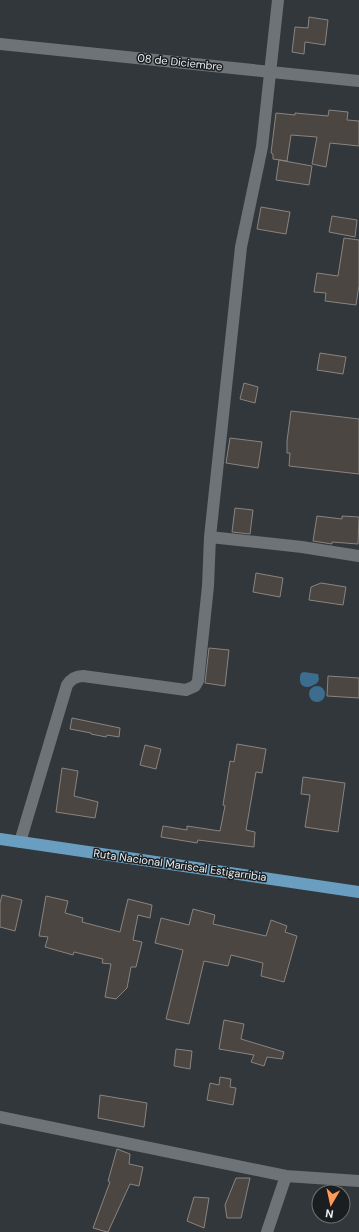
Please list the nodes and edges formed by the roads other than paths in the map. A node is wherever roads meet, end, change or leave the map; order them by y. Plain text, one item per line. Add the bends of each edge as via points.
1 (278, 0) edge
2 (0, 44) edge
3 (271, 71) junction
4 (359, 80) edge
5 (210, 537) junction
6 (359, 556) edge
7 (0, 839) edge
8 (20, 842) junction
9 (359, 892) edge
10 (0, 1117) edge
11 (286, 1176) junction
12 (359, 1181) edge
13 (267, 1232) edge

1 - 3 street
2 - 3 street, 08 de Diciembre
3 - 4 street, 08 de Diciembre
3 - 5 street via 262,147 241,247
5 - 6 street
5 - 8 street via 208,586 196,684 186,690 83,676 70,681
7 - 8 main road, Ruta Nacional Mariscal Estigarribia
8 - 9 main road, Ruta Nacional Mariscal Estigarribia
10 - 11 street
11 - 12 street
11 - 13 street

